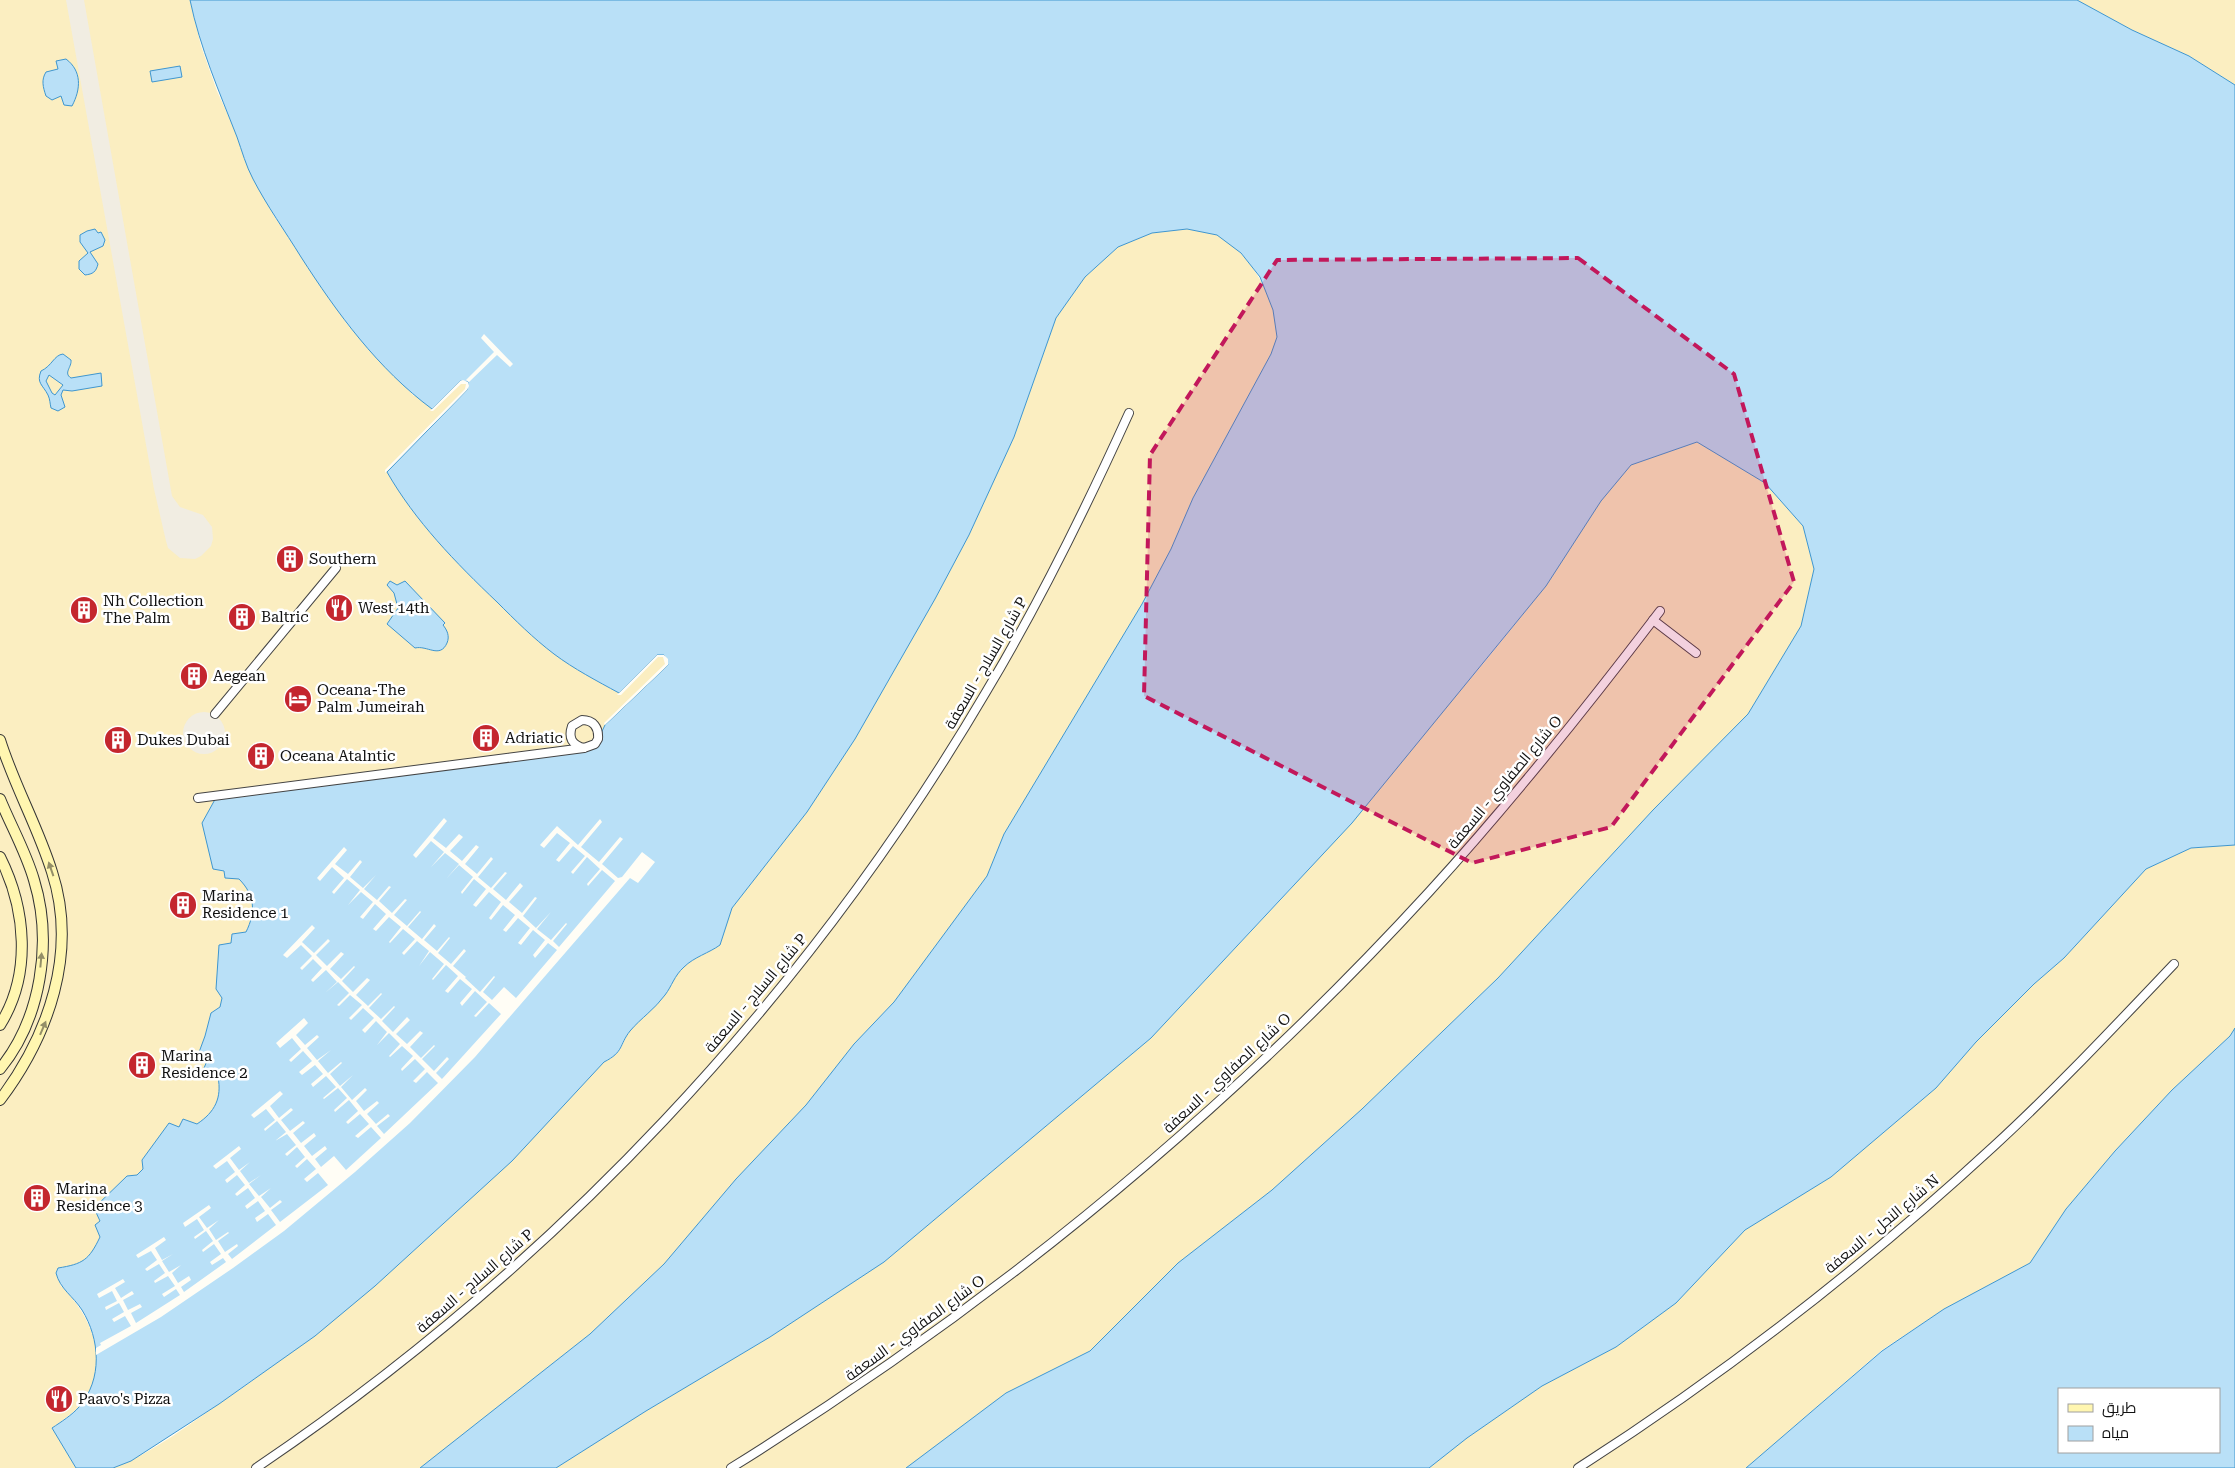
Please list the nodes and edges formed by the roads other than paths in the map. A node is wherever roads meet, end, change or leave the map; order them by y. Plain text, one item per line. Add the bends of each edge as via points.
1 (1129, 413) dead end
2 (336, 568) dead end
3 (1660, 611) dead end
4 (1653, 620) junction
5 (1696, 653) dead end
6 (215, 714) dead end
7 (0, 740) edge
8 (584, 748) dead end
9 (198, 798) dead end
10 (0, 799) edge
11 (0, 857) edge
12 (2174, 964) dead end
13 (0, 1025) edge
14 (30, 1055) junction
15 (0, 1069) edge
16 (0, 1089) edge
17 (0, 1100) edge
18 (256, 1468) edge
19 (731, 1468) edge
20 (1578, 1468) edge

1 - 18 street, شارع السلاج - السعفة P via 1048,582 956,742 863,879 762,1010 651,1134 532,1250 406,1358
2 - 6 street
3 - 4 street, شارع الصفاوي - السعفة O
4 - 5 street
4 - 19 street, شارع الصفاوي - السعفة O via 1540,764 1458,860 1354,972 1230,1091 1115,1192 988,1293 856,1388
14 -> 7 main road via 46,1020 57,983 62,938 61,907 52,870
8 - 9 street
15 -> 10 main road via 20,1038 32,1009 43,946 35,882
11 - 13 main road via 17,900 22,935 18,981
12 - 20 street, شارع النجل - السعفة N via 2042,1101 1895,1233 1736,1358
14 - 16 main road
14 - 17 main road

